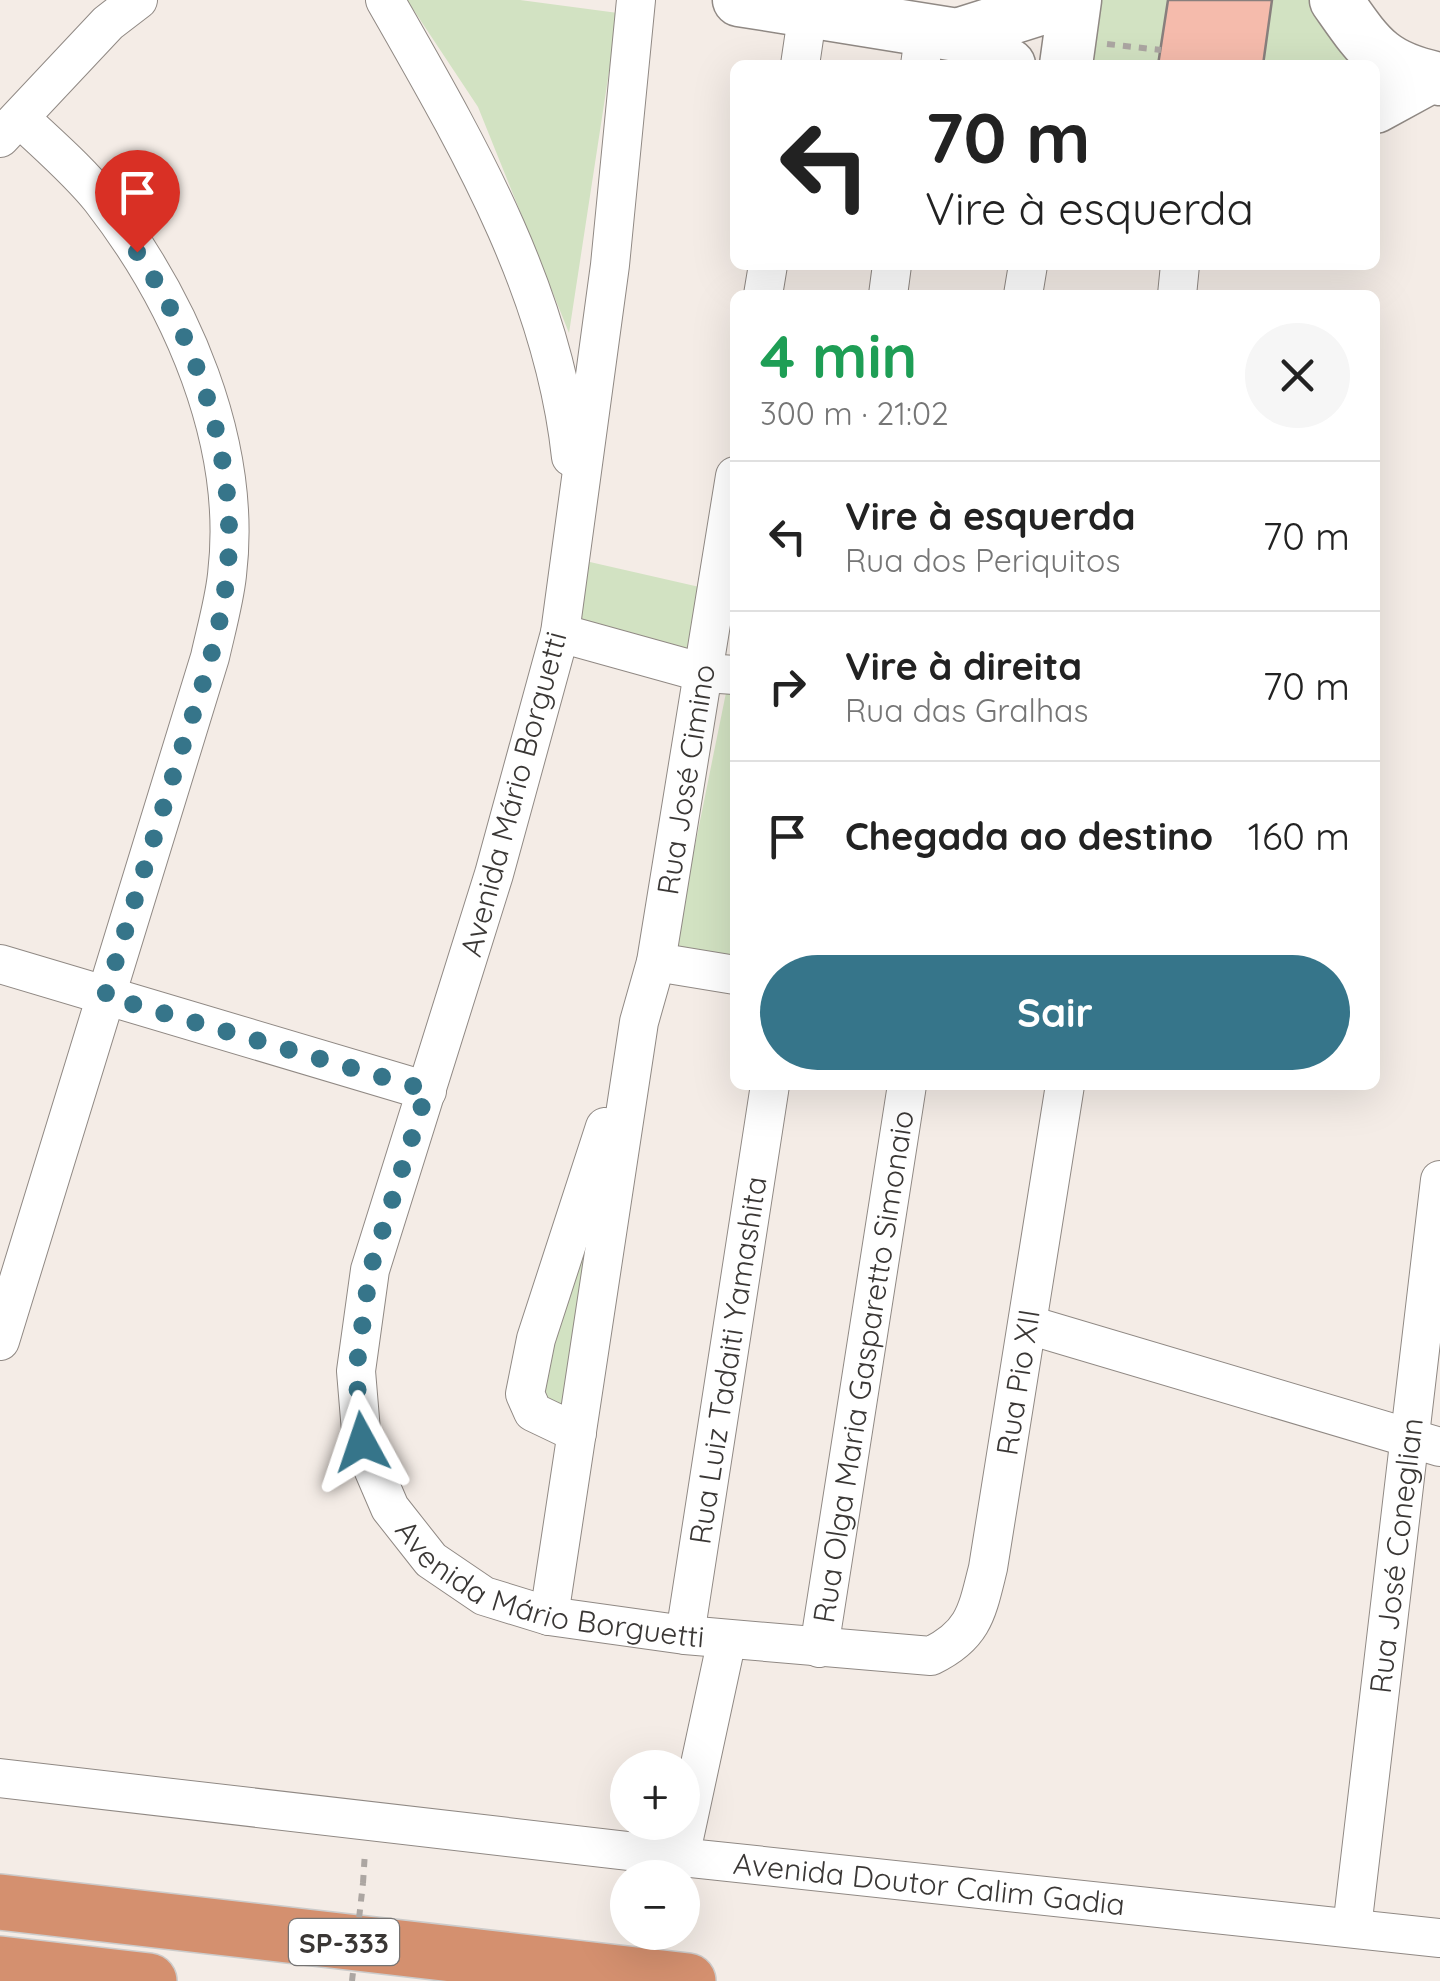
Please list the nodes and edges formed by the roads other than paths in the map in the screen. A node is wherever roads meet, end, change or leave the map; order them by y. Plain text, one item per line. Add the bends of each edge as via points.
1 (138, 0) edge
2 (385, 0) edge
3 (636, 0) edge
4 (739, 0) edge
5 (1068, 0) edge
6 (1076, 0) edge
7 (1336, 0) edge
8 (808, 11) junction
9 (113, 12) edge
10 (934, 43) edge
11 (1373, 59) edge
12 (801, 60) edge
13 (992, 60) edge
14 (1067, 60) edge
15 (1380, 62) edge
16 (1435, 78) edge
17 (1380, 105) edge
18 (10, 128) edge
19 (576, 497) junction
20 (730, 542) edge
21 (560, 633) junction
22 (720, 674) edge
23 (656, 962) junction
24 (0, 964) edge
25 (730, 974) edge
26 (105, 996) junction
27 (639, 1022) junction
28 (427, 1090) junction
29 (769, 1090) edge
30 (906, 1090) edge
31 (1064, 1090) edge
32 (1440, 1180) edge
33 (1028, 1324) junction
34 (0, 1341) edge
35 (577, 1433) junction
36 (1424, 1442) edge
37 (549, 1616) junction
38 (685, 1635) junction
39 (726, 1638) junction
40 (819, 1648) junction
41 (931, 1656) joint
42 (0, 1778) edge
43 (680, 1857) junction
44 (0, 1902) edge
45 (1352, 1928) junction
46 (1440, 1938) edge
47 (0, 1964) edge
48 (149, 1981) edge
49 (688, 1981) edge

1 - 9 street
2 - 19 street, Avenida Mário Borguetti via 486,176 531,288 566,416
3 - 19 street, Avenida Mário Borguetti via 610,266
4 - 8 main road
5 - 10 main road
6 - 14 main road
7 - 11 main road
8 - 10 main road
8 - 12 street
9 - 18 street
10 - 13 main road
15 - 16 main road
16 - 17 main road
18 - 26 street via 100,197 156,280 198,370 224,470 228,573 210,657
19 - 21 street, Avenida Mário Borguetti
20 - 22 street, Rua José Cimino
21 - 22 street
21 - 28 street, Avenida Mário Borguetti
22 - 23 street, Rua José Cimino
23 - 25 street
23 - 27 street, Rua José Cimino
24 - 26 street
26 - 28 street
26 - 34 street
27 - 35 street, Rua José Cimino
27 - 35 street, Rua José Cimino via 527,1376 533,1412
28 - 37 street, Avenida Mário Borguetti via 370,1270 356,1371 362,1442 390,1508 431,1560 484,1596
29 - 38 street, Rua Luiz Tadaiti Yamashita
30 - 40 street, Rua Olga Maria Gasparetto Simonaio
31 - 33 street, Rua Pio XII
32 - 36 street, Rua José Coneglian
33 - 36 street
33 - 41 street, Rua Pio XII via 977,1612 959,1642
35 - 37 street, Rua José Cimino
36 - 45 street, Rua José Coneglian
37 - 38 street, Avenida Mário Borguetti
38 - 39 street, Avenida Mário Borguetti
39 - 40 street, Avenida Mário Borguetti
39 - 43 street
40 - 41 street, Avenida Mário Borguetti
42 - 43 street, Avenida Doutor Calim Gadia
43 - 45 street, Avenida Doutor Calim Gadia
44 - 49 highway, SP-333
45 - 46 street, Avenida Doutor Calim Gadia
47 - 48 highway

